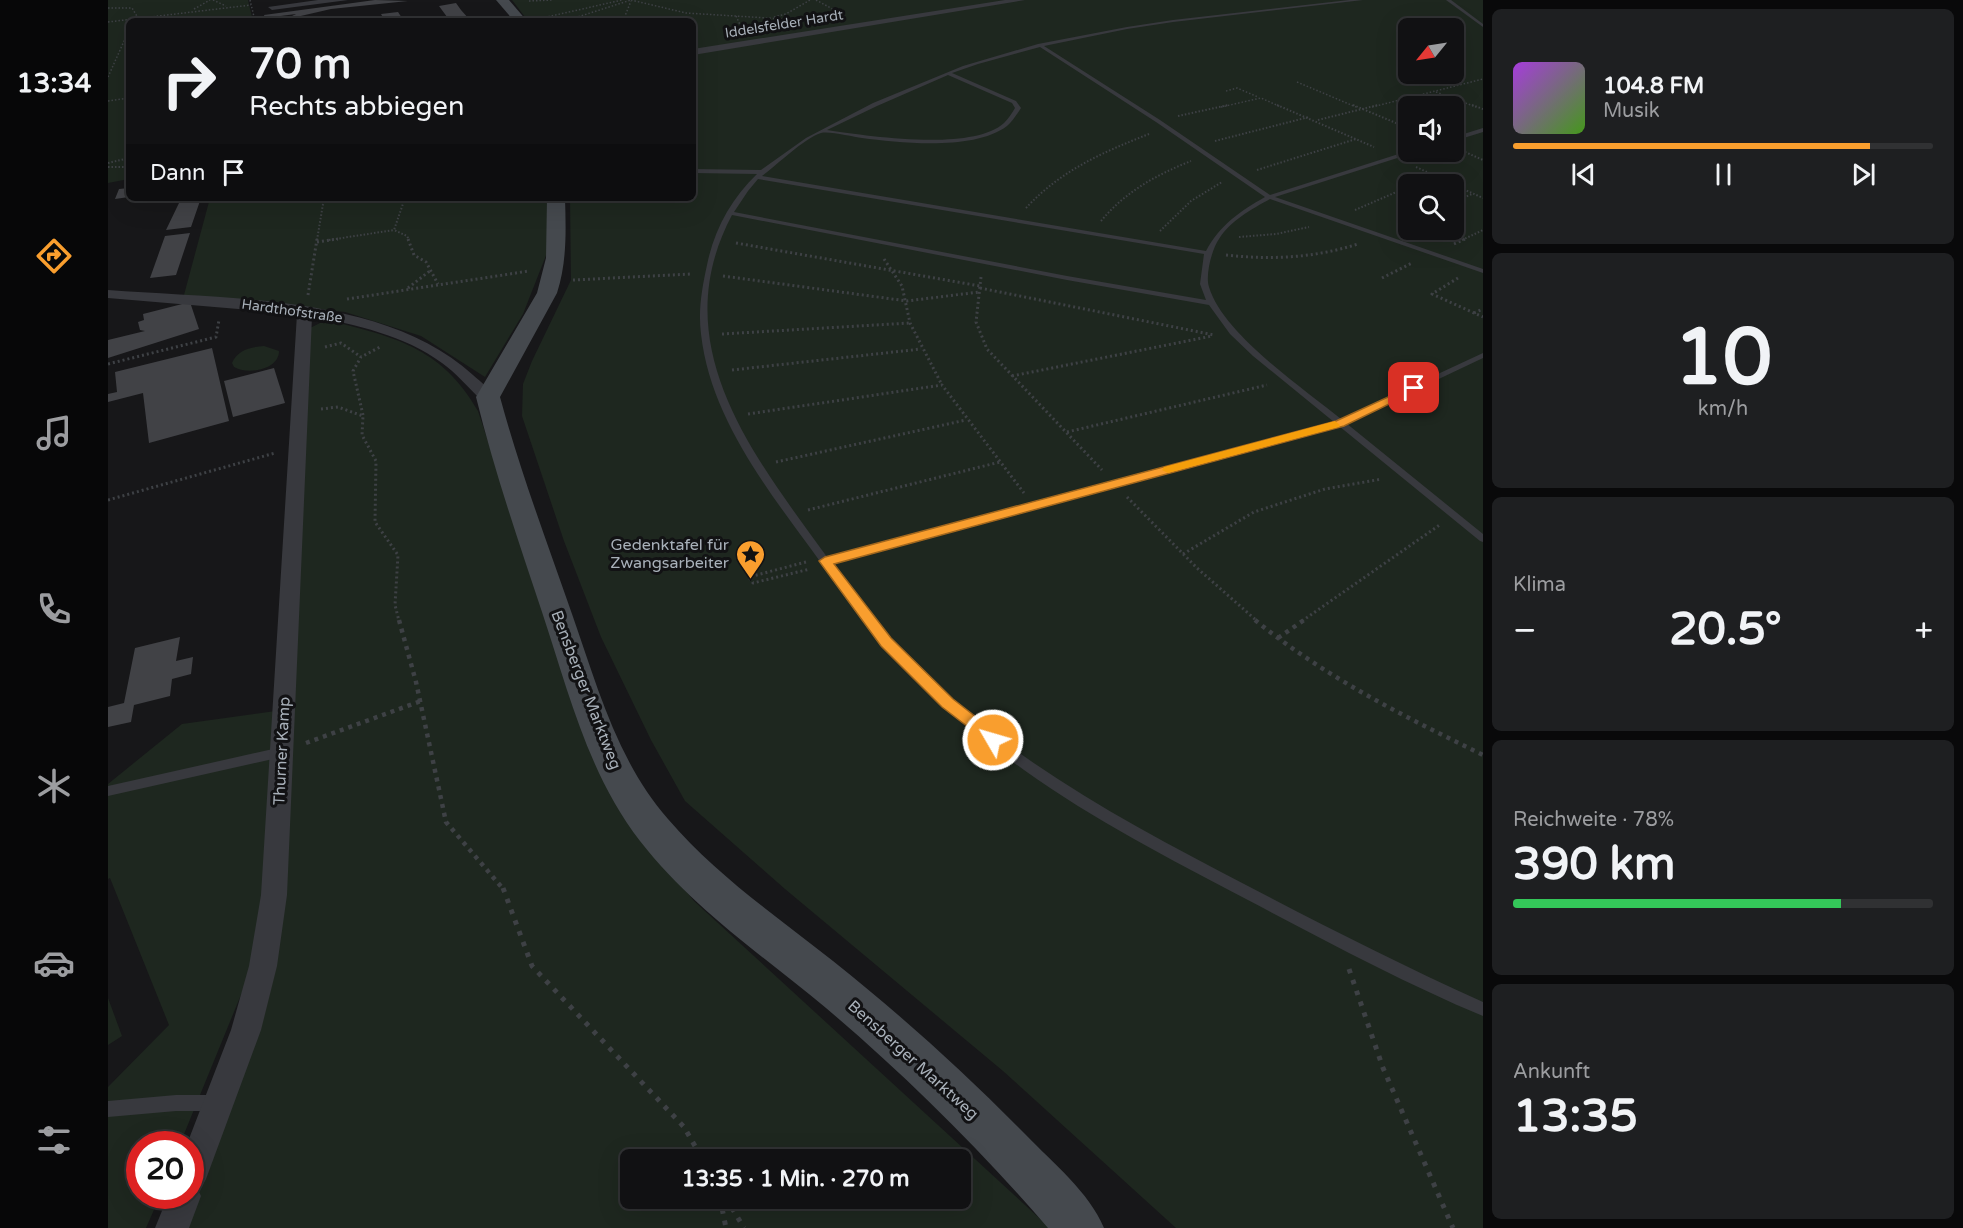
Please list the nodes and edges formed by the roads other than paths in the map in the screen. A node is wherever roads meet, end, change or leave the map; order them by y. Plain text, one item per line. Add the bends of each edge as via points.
1 (344, 0) edge
2 (502, 0) edge
3 (1021, 0) edge
4 (1361, 0) edge
5 (1448, 0) edge
6 (305, 2) edge
7 (272, 7) dead end
8 (521, 18) edge
9 (1483, 26) edge
10 (1040, 45) junction
11 (696, 52) edge
12 (948, 74) junction
13 (1483, 130) edge
14 (822, 131) junction
15 (1464, 136) edge
16 (1398, 156) edge
17 (696, 171) edge
18 (760, 174) junction
19 (1269, 196) junction
20 (556, 201) edge
21 (729, 213) junction
22 (1208, 253) junction
23 (1480, 270) edge
24 (108, 294) edge
25 (1211, 303) junction
26 (309, 311) junction
27 (1483, 355) edge
28 (488, 397) junction
29 (1340, 423) junction
30 (1483, 539) edge
31 (825, 561) junction
32 (283, 752) junction
33 (108, 791) edge
34 (1483, 1009) edge
35 (220, 1104) junction
36 (108, 1108) edge
37 (204, 1144) edge
38 (179, 1209) edge
39 (172, 1228) edge
40 (1080, 1228) edge

1 - 6 street
2 - 8 street
3 - 11 street, Iddelsfelder Hardt
4 - 10 lane via 1183,18
5 - 9 lane
6 - 7 street
10 - 12 lane
10 - 19 lane
12 - 14 lane
12 - 14 lane via 1014,102 1016,112 1004,124 987,132 939,143
13 - 15 lane
14 - 18 lane
16 - 19 lane
17 - 18 lane
18 - 21 lane
18 - 22 lane
19 - 22 lane via 1233,221 1217,236
19 - 23 lane
20 - 28 street via 558,239 553,276
21 - 25 lane
21 - 31 lane via 706,274 705,334 713,372 729,417 755,466
22 - 25 lane via 1204,284
24 - 26 street, Hardthofstraße
25 - 29 lane via 1233,332
26 - 28 street, Hardthofstraße via 402,335 447,359
26 - 32 street, Thurner Kamp via 302,350
27 - 29 lane
28 - 40 street, Bensberger Marktweg via 510,476 586,699 623,786 652,827 687,868 933,1075
29 - 30 lane
29 - 31 lane
31 - 34 lane via 886,642 947,703 1024,764 1156,846 1341,942
32 - 33 lane
32 - 35 street, Thurner Kamp via 274,895 263,966
35 - 36 lane
35 - 37 street, Thurner Kamp
38 - 39 street

